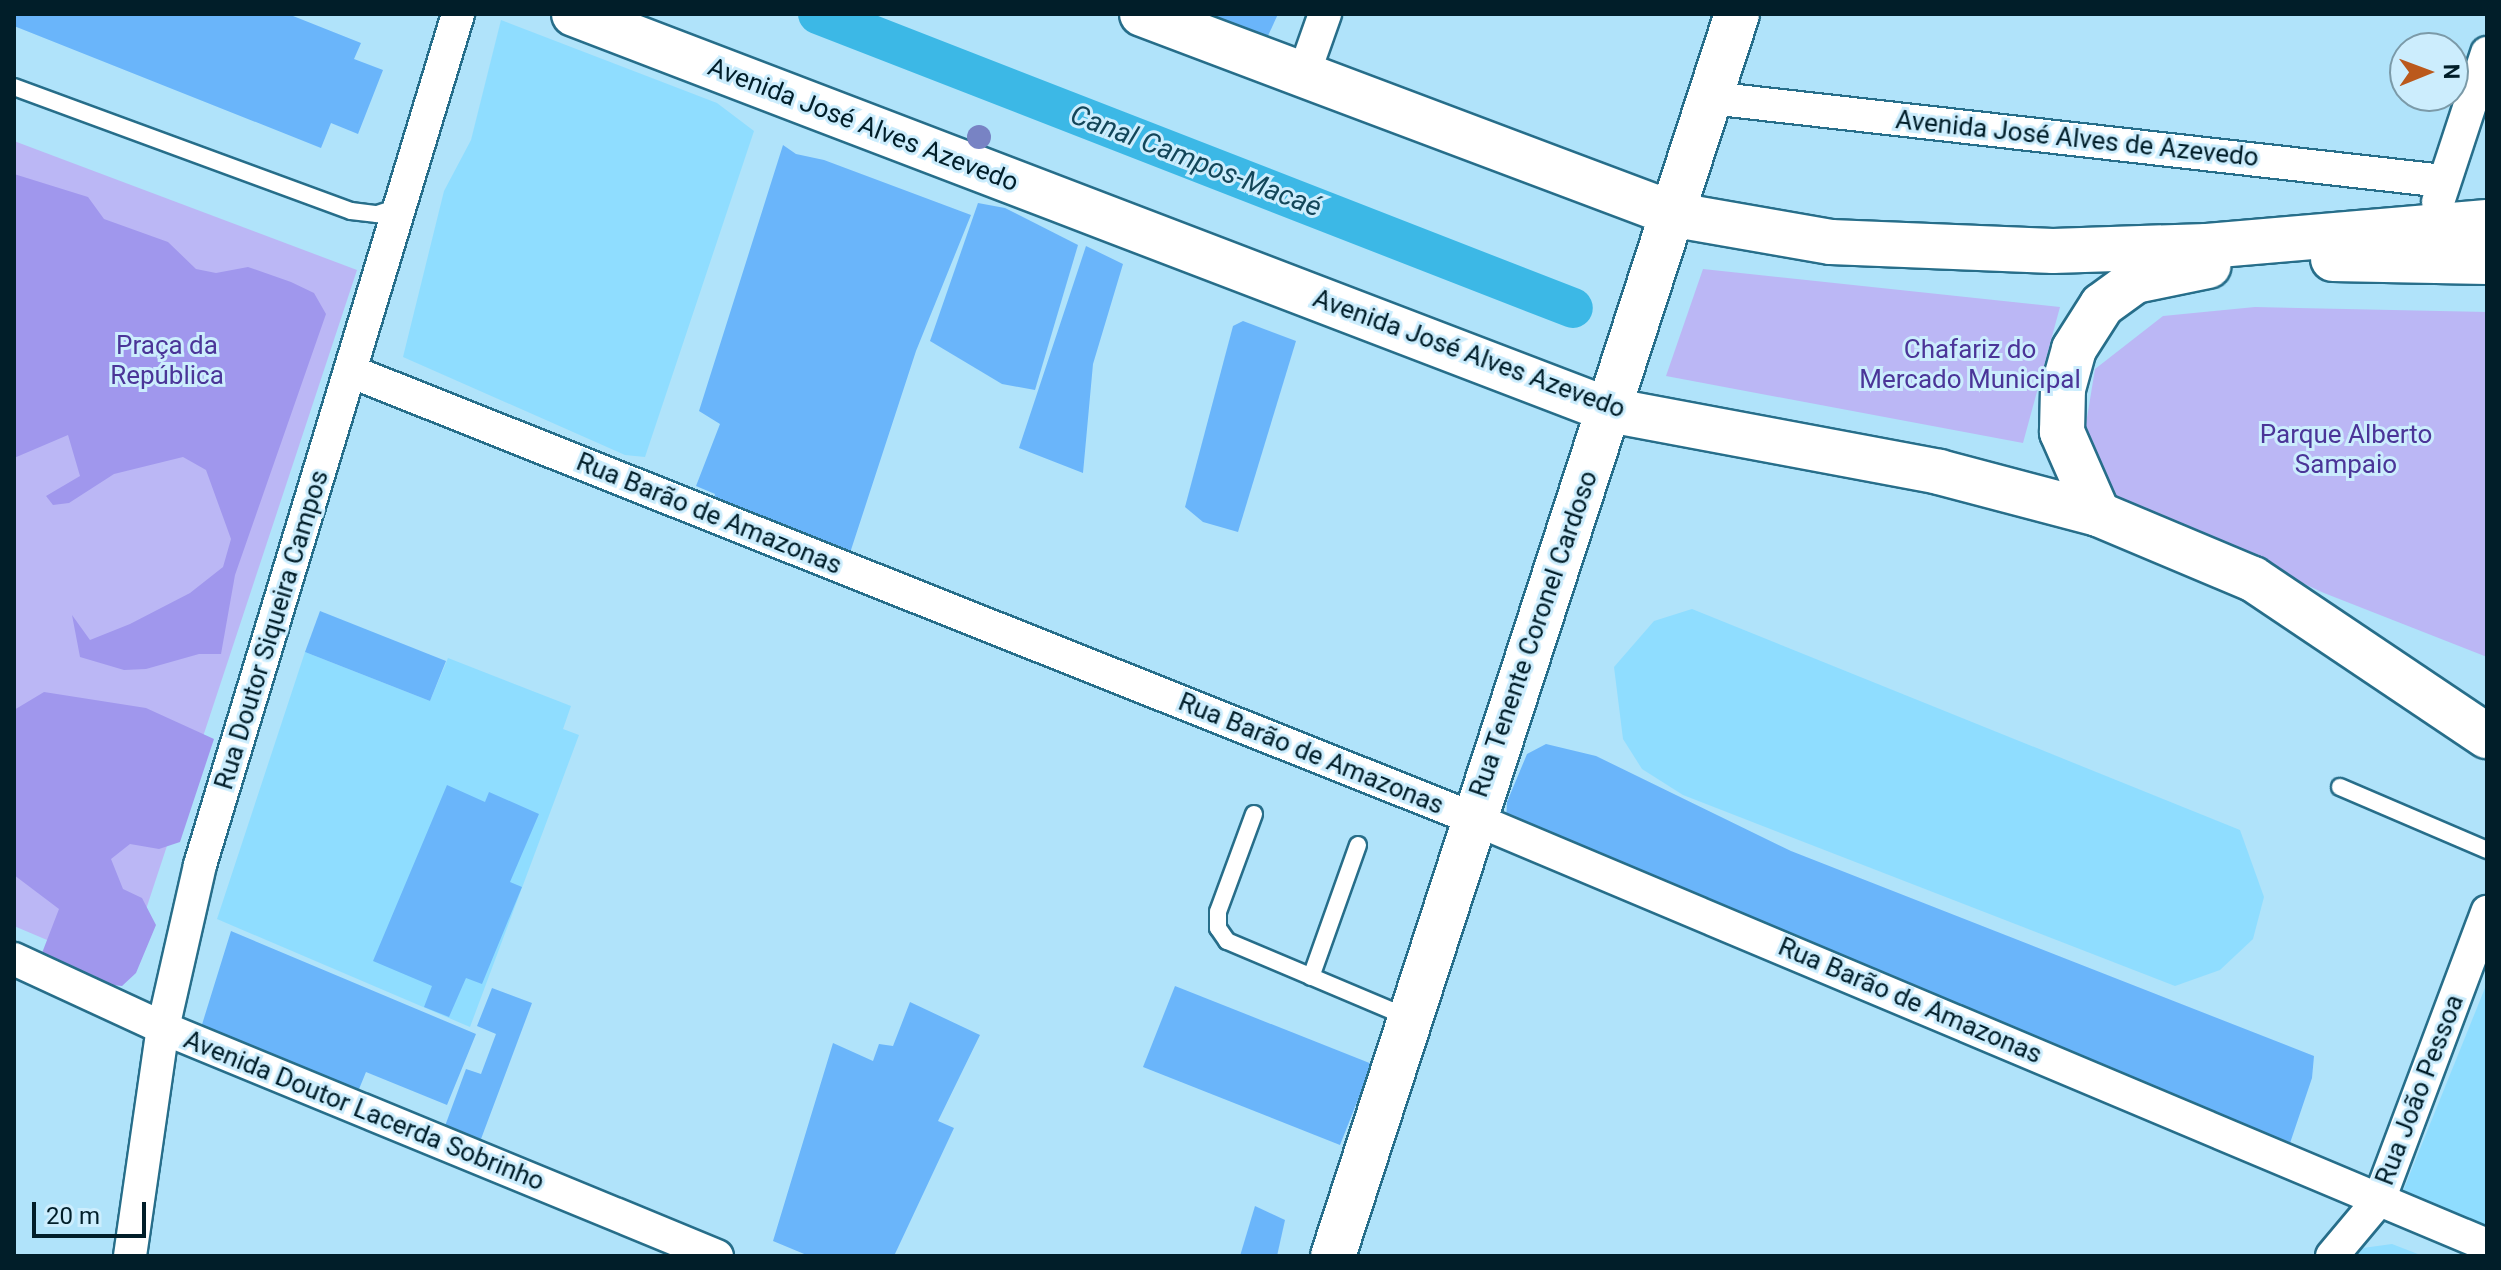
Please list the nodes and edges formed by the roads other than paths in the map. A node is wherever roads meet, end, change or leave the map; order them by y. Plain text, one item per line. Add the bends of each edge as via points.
1 (458, 14) edge
2 (574, 14) edge
3 (1142, 14) edge
4 (1325, 14) edge
5 (1737, 14) edge
6 (2487, 55) edge
7 (1303, 76) junction
8 (14, 87) edge
9 (1711, 98) junction
10 (2443, 181) junction
11 (401, 206) junction
12 (1676, 215) junction
13 (2487, 222) edge
14 (2432, 227) junction
15 (2207, 246) junction
16 (2273, 253) junction
17 (2487, 262) edge
18 (350, 371) junction
19 (1609, 410) junction
20 (2098, 514) junction
21 (2383, 664) junction
22 (2487, 699) edge
23 (2487, 736) edge
24 (2340, 787) dead end
25 (1254, 814) dead end
26 (1472, 818) junction
27 (1358, 845) dead end
28 (2487, 850) edge
29 (2487, 912) edge
30 (14, 959) edge
31 (1311, 977) junction
32 (1407, 1017) junction
33 (163, 1028) junction
34 (2379, 1200) junction
35 (2487, 1245) edge
36 (130, 1256) edge
37 (717, 1256) edge
38 (1333, 1256) edge
39 (2332, 1256) edge

1 - 11 street, Rua Doutor Siqueira Campos
2 - 19 main road, Avenida José Alves Azevedo
3 - 7 main road
4 - 7 street
5 - 9 main road, Rua Tenente Coronel Cardoso
6 - 10 street
7 - 12 main road
8 - 11 lane via 351,211 377,214
9 - 10 street, Avenida José Alves de Azevedo
9 - 12 main road, Rua Tenente Coronel Cardoso
10 - 14 street
11 - 18 street, Rua Doutor Siqueira Campos
12 - 15 main road via 1831,242 1947,250
12 - 19 main road, Rua Tenente Coronel Cardoso
13 - 14 main road
14 - 15 main road
15 - 16 main road
16 - 17 main road via 2347,261
16 - 20 main road via 2135,281 2102,305 2074,349 2063,389 2062,432
18 - 26 street, Rua Barão de Amazonas
18 - 33 street, Rua Doutor Siqueira Campos via 200,865
19 - 20 main road, Avenida José Alves Azevedo via 1939,472
19 - 26 main road, Rua Tenente Coronel Cardoso
20 - 21 main road, Avenida José Alves Azevedo via 2253,579
21 - 22 main road
21 - 23 main road, Avenida José Alves Azevedo
24 - 28 lane
25 - 31 lane via 1218,912 1218,928 1227,941
26 - 32 main road, Rua Tenente Coronel Cardoso
26 - 34 street, Rua Barão de Amazonas
27 - 31 lane
29 - 34 street, Rua João Pessoa
30 - 33 street, Avenida Doutor Lacerda Sobrinho
31 - 32 lane
32 - 38 main road, Rua Tenente Coronel Cardoso
33 - 36 street, Rua Doutor Siqueira Campos
33 - 37 street, Avenida Doutor Lacerda Sobrinho
34 - 35 street, Rua Barão de Amazonas
34 - 39 street, Rua João Pessoa

